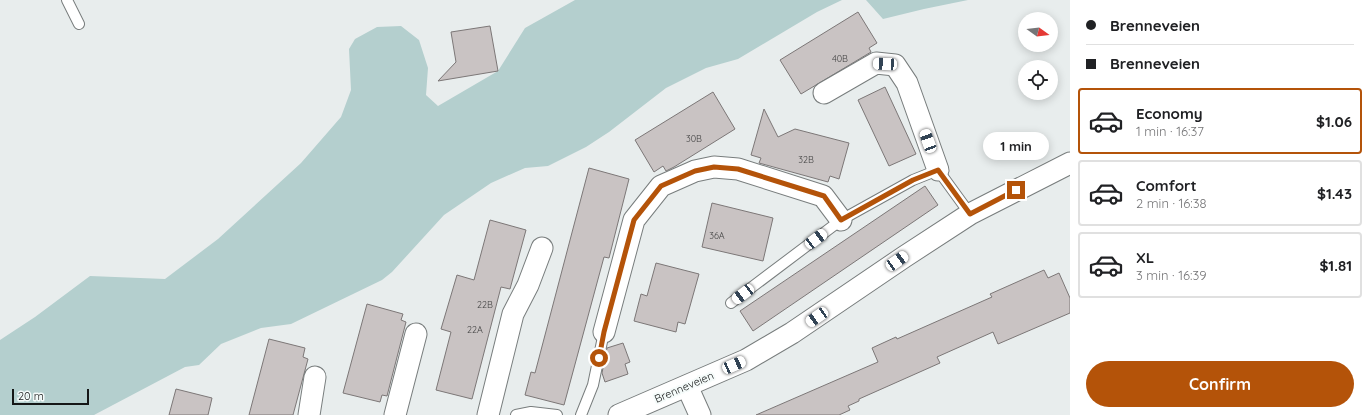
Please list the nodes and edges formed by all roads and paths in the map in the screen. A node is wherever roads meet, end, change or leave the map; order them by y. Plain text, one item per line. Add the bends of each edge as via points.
1 (67, 0) edge
2 (79, 24) dead end
3 (824, 93) dead end
4 (1070, 163) edge
5 (938, 170) junction
6 (970, 214) junction
7 (841, 220) junction
8 (542, 248) dead end
9 (731, 303) dead end
10 (604, 332) joint
11 (416, 334) dead end
12 (316, 376) dead end
13 (687, 386) junction
14 (309, 415) edge
15 (396, 415) edge
16 (488, 415) edge
17 (516, 415) edge
18 (557, 415) edge
19 (581, 415) edge
20 (619, 415) edge
21 (700, 415) edge

1 - 2 lane
3 - 5 street via 876,63 895,65 907,83
4 - 6 street, Brenneveien
5 - 6 lane
5 - 7 lane via 913,180
6 - 13 street, Brenneveien via 792,333 746,360
7 - 9 lane
7 - 10 street via 824,196 738,169 714,167 695,171 661,186 634,220
8 - 16 street via 528,286 513,314
10 - 19 lane via 593,385
11 - 15 street
12 - 14 street
13 - 20 street, Brenneveien
13 - 21 street
17 - 18 lane via 531,412

